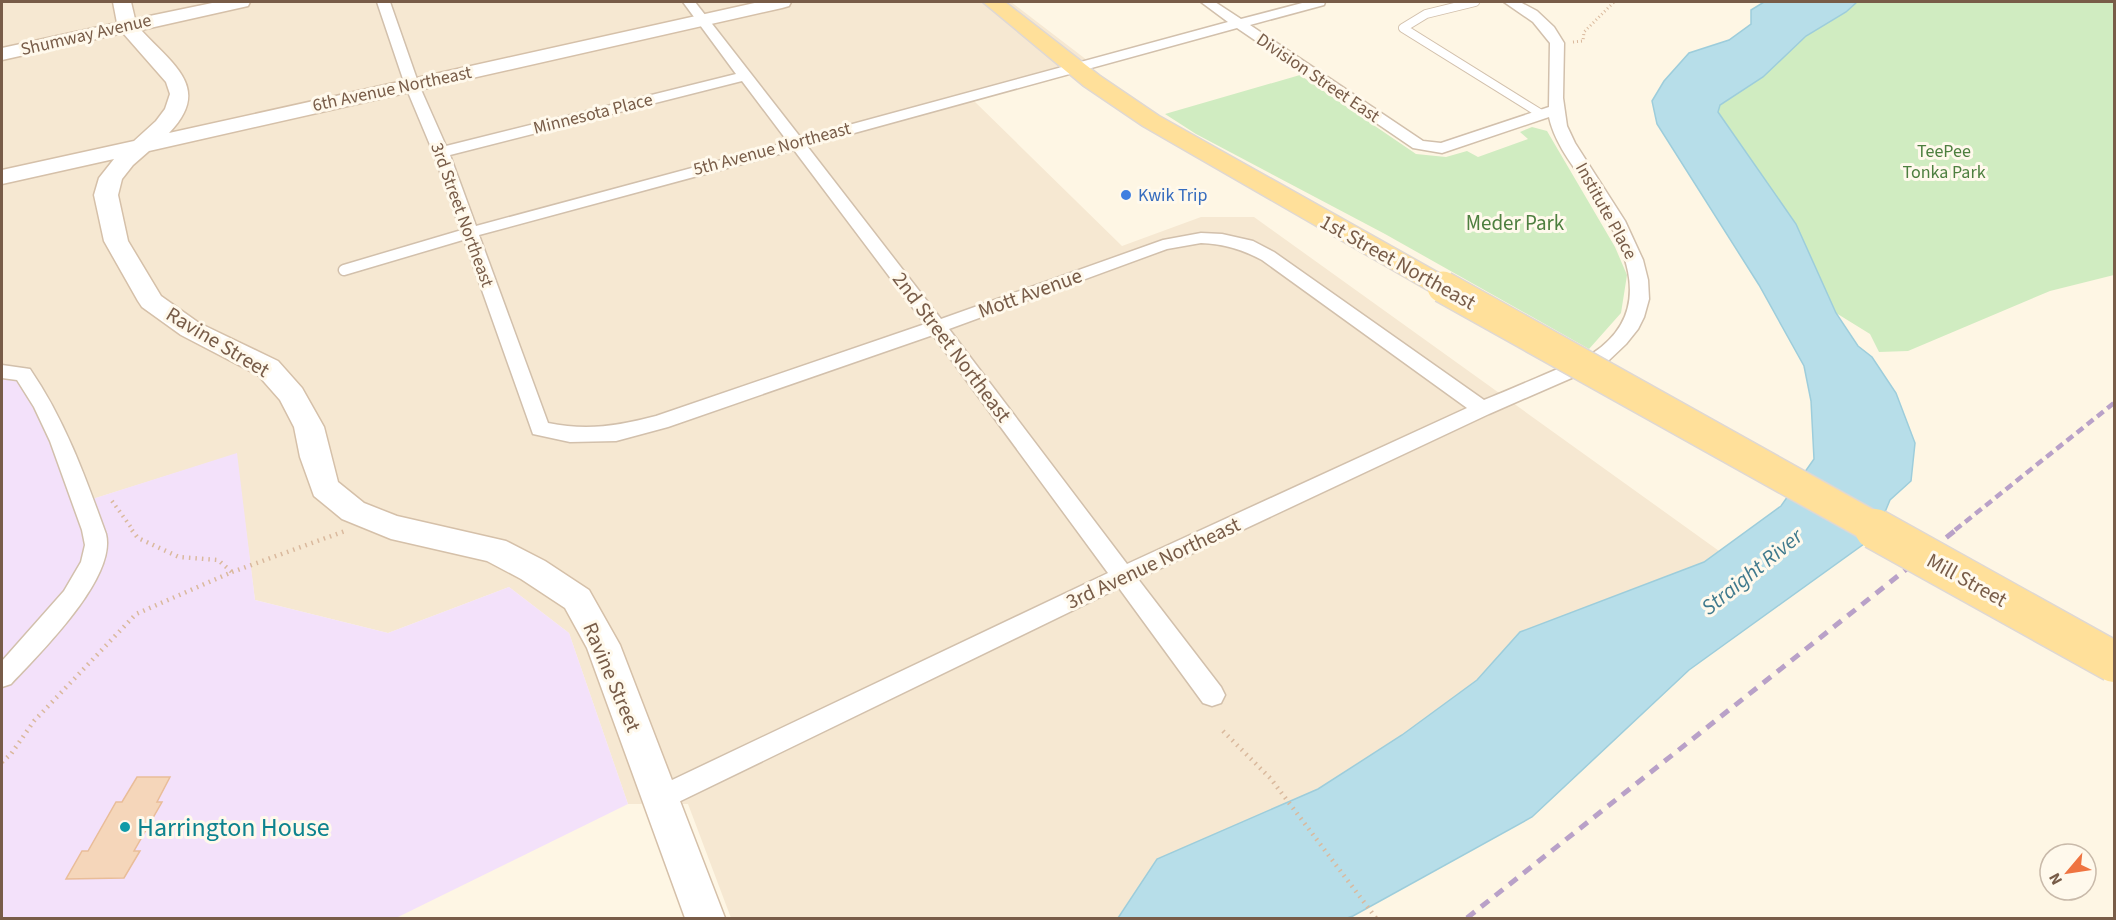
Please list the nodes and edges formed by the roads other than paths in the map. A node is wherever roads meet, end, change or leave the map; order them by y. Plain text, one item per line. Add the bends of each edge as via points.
1 (241, 2) edge
2 (384, 2) edge
3 (689, 2) edge
4 (782, 2) edge
5 (993, 2) edge
6 (1207, 2) edge
7 (1318, 2) edge
8 (1475, 2) edge
9 (1511, 2) edge
10 (124, 14) edge
11 (704, 20) junction
12 (1239, 23) junction
13 (2, 54) edge
14 (1075, 67) junction
15 (745, 76) junction
16 (412, 85) junction
17 (1549, 111) junction
18 (796, 142) junction
19 (144, 144) junction
20 (441, 152) junction
21 (2, 177) edge
22 (469, 233) junction
23 (344, 270) dead end
24 (1635, 317) joint
25 (937, 327) junction
26 (2, 372) edge
27 (1482, 409) junction
28 (540, 429) joint
29 (1819, 498) joint
30 (1122, 576) junction
31 (2115, 662) edge
32 (2, 677) edge
33 (1212, 695) dead end
34 (660, 799) junction
35 (705, 918) edge

1 - 10 street, Shumway Avenue
2 - 16 street, 3rd Street Northeast
3 - 11 street, 2nd Street Northeast
4 - 11 street, 6th Avenue Northeast
5 - 14 main road, 1st Street Northeast
6 - 12 street, Division Street East
7 - 12 street, 5th Avenue Northeast
8 - 17 lane via 1421,16 1403,28
9 - 17 street, Institute Place via 1540,19 1555,38
10 - 13 street, Shumway Avenue
10 - 19 street, Ravine Street via 176,81 180,94 176,109 164,126
11 - 15 street, 2nd Street Northeast
11 - 16 street, 6th Avenue Northeast
12 - 14 street, 5th Avenue Northeast
12 - 17 street, Division Street East via 1413,143 1442,148
14 - 18 street, 5th Avenue Northeast
14 - 29 main road, 1st Street Northeast, bridge via 1179,138
15 - 18 street, 2nd Street Northeast
15 - 20 street, Minnesota Place
16 - 19 street, 6th Avenue Northeast
16 - 20 street, 3rd Street Northeast
17 - 24 street, Institute Place via 1599,192 1635,261 1639,291
18 - 22 street, 5th Avenue Northeast
18 - 25 street, 2nd Street Northeast
19 - 21 street, 6th Avenue Northeast
19 - 34 street, Ravine Street via 111,178 106,195 116,241 151,301 190,329 268,368 292,395 309,427 325,488 353,511 391,527 495,550 577,599 603,645
20 - 22 street, 3rd Street Northeast
22 - 23 lane
22 - 28 street, 3rd Street Northeast
24 - 27 street, 3rd Avenue Northeast via 1627,331 1599,359
25 - 27 street, Mott Avenue via 1163,245 1191,239 1222,239 1247,245 1268,256
25 - 28 street, Mott Avenue via 616,434 570,435
25 - 30 street, 2nd Street Northeast
26 - 32 street via 23,374 42,399 72,467 96,544 85,579
27 - 30 street, 3rd Avenue Northeast
29 - 31 main road, Mill Street, bridge
30 - 33 street, 2nd Street Northeast
30 - 34 street, 3rd Avenue Northeast
34 - 35 street

